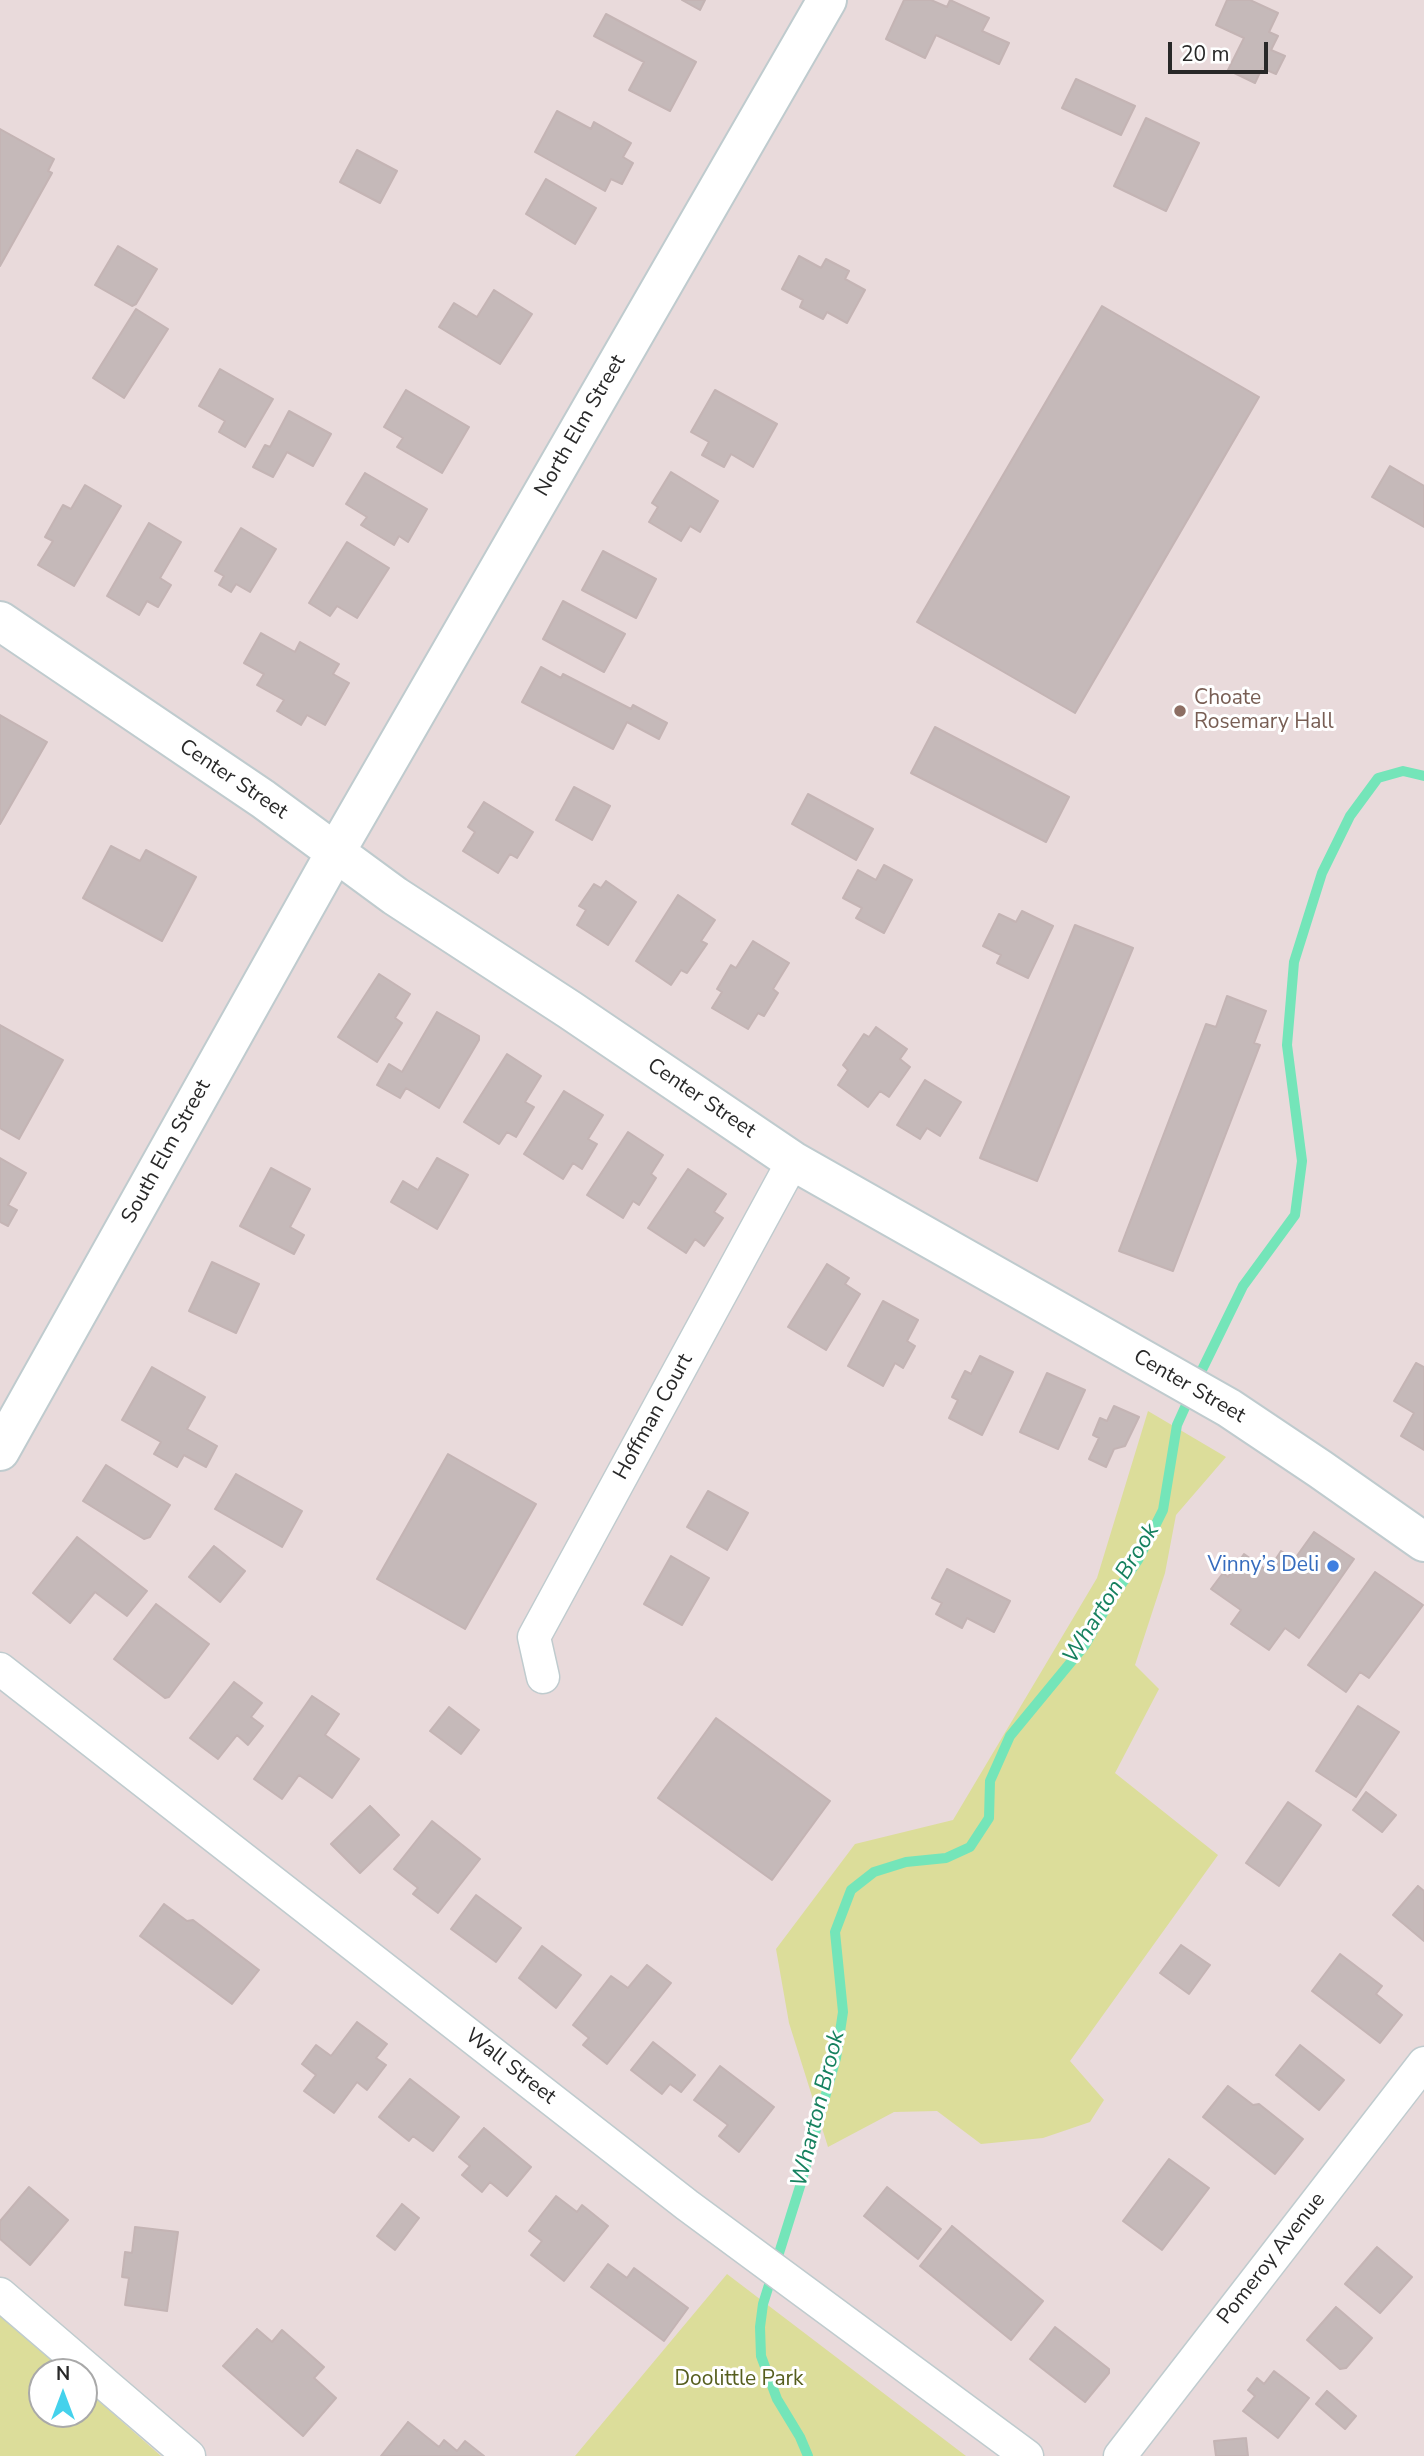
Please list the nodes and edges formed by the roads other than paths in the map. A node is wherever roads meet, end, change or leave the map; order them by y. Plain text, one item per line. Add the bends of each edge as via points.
1 (827, 0) edge
2 (0, 621) edge
3 (335, 853) junction
4 (793, 1161) junction
5 (0, 1451) edge
6 (1424, 1542) edge
7 (0, 1668) edge
8 (543, 1677) dead end
9 (1424, 2063) edge
10 (0, 2294) edge
11 (189, 2456) edge
12 (1027, 2456) edge
13 (1120, 2456) edge

1 - 3 main road, North Elm Street
2 - 3 main road, Center Street
3 - 4 main road, Center Street
3 - 5 main road, South Elm Street
4 - 6 main road, Center Street via 1228,1408
4 - 8 street, Hoffman Court via 534,1637
7 - 12 street, Wall Street via 665,2188
9 - 13 street, Pomeroy Avenue
10 - 11 street

